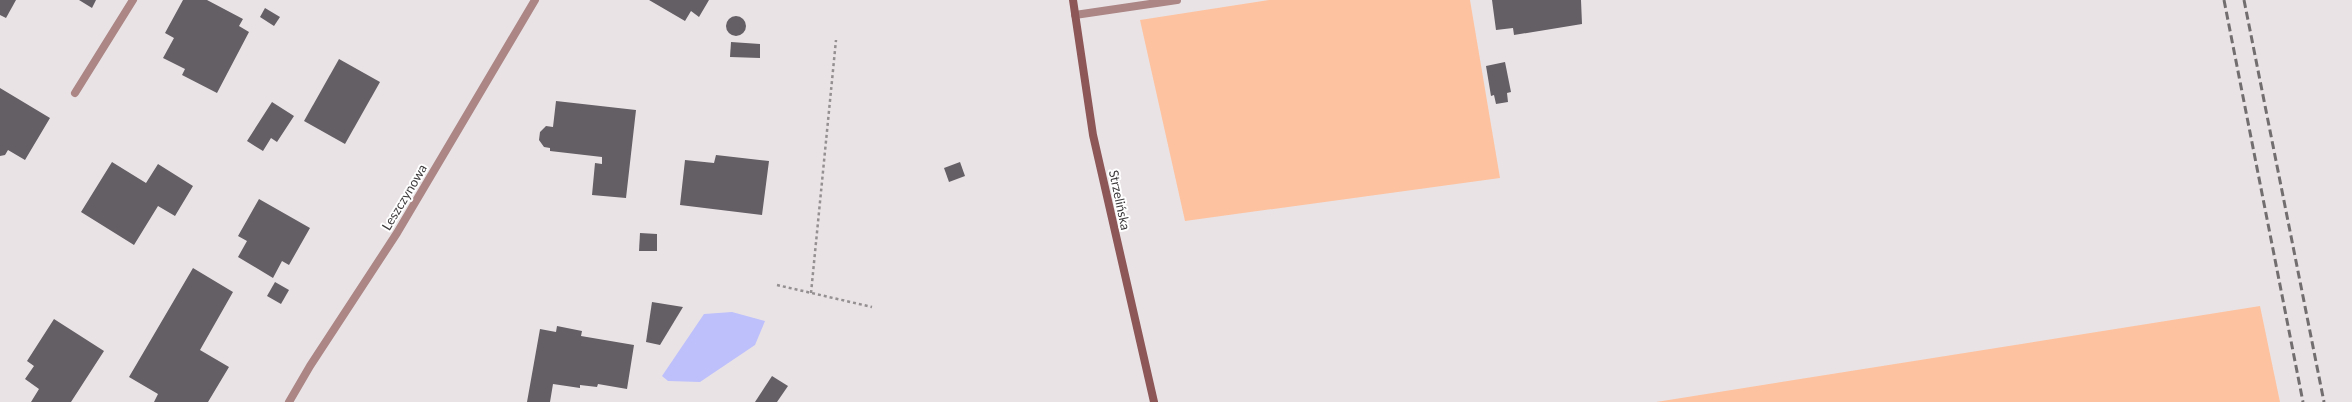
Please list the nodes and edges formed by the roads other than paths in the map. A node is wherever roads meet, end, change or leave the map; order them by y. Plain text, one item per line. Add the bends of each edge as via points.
1 (133, 0) edge
2 (535, 0) edge
3 (1073, 0) edge
4 (1176, 0) edge
5 (1075, 15) junction
6 (75, 93) dead end
7 (289, 402) edge
8 (1154, 402) edge

1 - 6 street
2 - 7 street, Leszczynowa via 396,234
3 - 5 main road, Strzelińska
4 - 5 street
5 - 8 main road, Strzelińska via 1093,136

